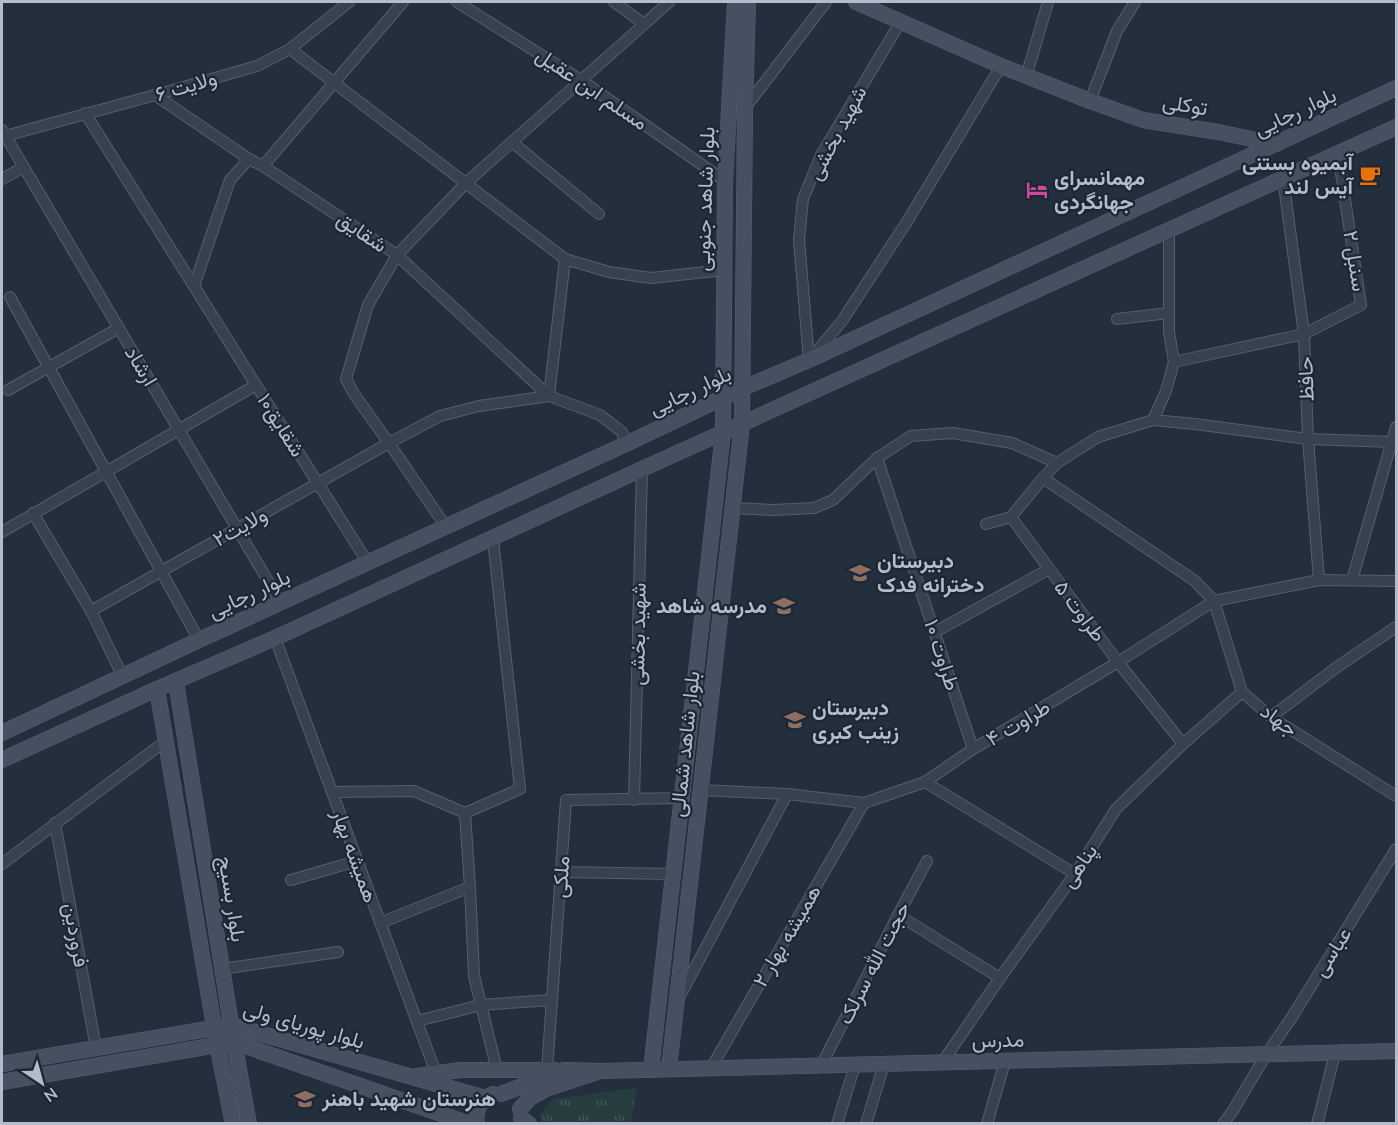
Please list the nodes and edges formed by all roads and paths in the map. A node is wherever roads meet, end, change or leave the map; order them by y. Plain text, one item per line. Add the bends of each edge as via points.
1 (349, 2) edge
2 (403, 2) edge
3 (457, 2) edge
4 (614, 2) edge
5 (669, 2) edge
6 (735, 2) edge
7 (748, 2) edge
8 (825, 2) edge
9 (858, 2) edge
10 (1048, 2) edge
11 (1135, 2) edge
12 (901, 21) junction
13 (644, 24) junction
14 (290, 49) junction
15 (1001, 66) junction
16 (1026, 77) junction
17 (581, 80) junction
18 (333, 82) junction
19 (1396, 88) edge
20 (155, 95) junction
21 (1090, 101) junction
22 (744, 108) junction
23 (85, 114) junction
24 (1396, 127) edge
25 (3, 133) edge
26 (512, 142) junction
27 (1276, 144) junction
28 (1338, 153) junction
29 (249, 159) junction
30 (263, 166) junction
31 (24, 167) junction
32 (1283, 178) junction
33 (2, 179) edge
34 (725, 181) junction
35 (466, 183) junction
36 (599, 214) dead end
37 (1169, 230) junction
38 (397, 255) junction
39 (565, 259) junction
40 (724, 270) junction
41 (194, 286) junction
42 (10, 297) dead end
43 (1169, 314) junction
44 (1117, 319) dead end
45 (118, 328) junction
46 (1304, 334) junction
47 (809, 360) junction
48 (1174, 362) junction
49 (49, 367) junction
50 (256, 385) junction
51 (742, 388) junction
52 (8, 390) dead end
53 (549, 396) junction
54 (723, 398) junction
55 (1153, 420) junction
56 (742, 424) junction
57 (1396, 427) edge
58 (179, 430) junction
59 (723, 433) junction
60 (1308, 439) junction
61 (1392, 442) junction
62 (389, 443) junction
63 (626, 444) junction
64 (877, 458) junction
65 (1057, 464) junction
66 (642, 469) junction
67 (106, 471) junction
68 (1043, 478) junction
69 (318, 483) junction
70 (733, 508) junction
71 (33, 513) junction
72 (1011, 517) junction
73 (986, 524) dead end
74 (446, 527) junction
75 (237, 528) junction
76 (2, 532) edge
77 (493, 539) junction
78 (368, 563) junction
79 (1049, 569) junction
80 (162, 571) junction
81 (1319, 580) junction
82 (1352, 580) junction
83 (1396, 581) edge
84 (1214, 601) junction
85 (281, 603) junction
86 (92, 611) junction
87 (1396, 627) edge
88 (935, 632) junction
89 (275, 638) junction
90 (200, 640) junction
91 (1118, 662) junction
92 (123, 677) junction
93 (176, 682) junction
94 (157, 689) junction
95 (1242, 692) junction
96 (1271, 717) junction
97 (2, 733) edge
98 (167, 740) junction
99 (1182, 744) junction
100 (973, 750) junction
101 (2, 760) edge
102 (925, 782) junction
103 (701, 790) junction
104 (332, 792) junction
105 (787, 794) junction
106 (1396, 796) edge
107 (682, 798) junction
108 (634, 800) junction
109 (864, 803) junction
110 (465, 813) junction
111 (55, 823) junction
112 (1396, 849) edge
113 (357, 861) junction
114 (927, 861) dead end
115 (2, 864) edge
116 (561, 872) junction
117 (673, 874) junction
118 (1075, 874) junction
119 (291, 880) dead end
120 (470, 887) junction
121 (897, 915) junction
122 (380, 923) junction
123 (338, 951) dead end
124 (222, 969) junction
125 (1000, 978) junction
126 (552, 1000) junction
127 (677, 1002) junction
128 (481, 1005) junction
129 (417, 1021) junction
130 (231, 1025) junction
131 (215, 1028) junction
132 (234, 1042) junction
133 (217, 1044) junction
134 (96, 1048) junction
135 (1396, 1052) edge
136 (1335, 1053) junction
137 (1266, 1055) junction
138 (1005, 1061) junction
139 (942, 1063) junction
140 (2, 1064) edge
141 (884, 1064) junction
142 (855, 1065) junction
143 (821, 1066) junction
144 (711, 1068) junction
145 (669, 1069) junction
146 (497, 1070) junction
147 (548, 1070) junction
148 (564, 1070) junction
149 (651, 1070) junction
150 (601, 1071) junction
151 (436, 1073) junction
152 (411, 1077) junction
153 (2, 1082) edge
154 (501, 1094) junction
155 (485, 1098) junction
156 (523, 1118) edge
157 (233, 1124) edge
158 (249, 1124) edge
159 (470, 1124) edge
160 (477, 1124) edge
161 (837, 1124) edge
162 (866, 1124) edge
163 (987, 1124) edge
164 (1223, 1124) edge
165 (1317, 1124) edge

1 - 14 street, ولایت ۶
2 - 18 street
3 - 17 street, مسلم ابن عقیل
4 - 13 street
5 - 13 street
6 - 34 main road, بلوار شاهد جنوبی
7 - 22 main road, بلوار شاهد جنوبی
8 - 22 street
9 - 12 main road, توکلی
10 - 16 street
11 - 21 street via 1117,31
12 - 15 main road, توکلی
12 - 47 street, شهید بخشی via 822,154 803,199 799,240
13 - 17 street
14 - 18 street
14 - 20 street, ولایت ۶ via 257,66
15 - 16 main road, توکلی
15 - 47 street via 902,230 842,321
16 - 21 main road, توکلی
17 - 26 street
17 - 34 street, مسلم ابن عقیل
18 - 30 street
18 - 35 street
19 - 27 main road, بلوار رجایی
20 - 23 street, ولایت ۶
20 - 29 street, شقایق
21 - 27 main road, توکلی via 1143,120
22 - 51 main road, بلوار شاهد جنوبی
23 - 25 street, ولایت ۶
23 - 41 street, شقایق۱۰
24 - 28 main road
25 - 31 street, ارشاد
26 - 35 street
26 - 36 street
27 - 47 main road, بلوار رجایی
28 - 32 main road
28 - 46 street, سنبل ۲ via 1361,305
29 - 30 street, شقایق
29 - 41 street via 230,180
30 - 38 street, شقایق
31 - 33 street
31 - 45 street, ارشاد
32 - 37 main road
32 - 46 street, حافظ
34 - 40 main road, بلوار شاهد جنوبی
35 - 38 street
35 - 39 street
37 - 43 street
37 - 56 main road
38 - 53 street, شقایق
38 - 62 street via 368,305 346,379
39 - 40 street via 609,272 651,278
39 - 53 street
40 - 54 main road, بلوار شاهد جنوبی
41 - 50 street, شقایق۱۰
42 - 49 street
43 - 44 street
43 - 48 street
45 - 49 street
45 - 58 street, ارشاد
46 - 48 street
46 - 60 street, حافظ
47 - 51 main road, بلوار رجایی
48 - 55 street
49 - 52 street
49 - 67 street
50 - 58 street
50 - 69 street, شقایق۱۰
51 - 54 main road, بلوار رجایی
51 - 56 main road, بلوار شاهد جنوبی
53 - 62 street, ولایت۲ via 479,406 440,417
53 - 63 street via 600,415 622,432
54 - 59 main road, بلوار شاهد جنوبی
54 - 63 main road, بلوار رجایی
55 - 60 street
55 - 65 street via 1098,437
56 - 59 main road
56 - 70 main road, بلوار شاهد شمالی
57 - 61 street
58 - 67 street
58 - 75 street, ارشاد
59 - 66 main road
59 - 107 main road, بلوار شاهد شمالی
60 - 61 street
60 - 81 street, حافظ
61 - 82 street
62 - 69 street, ولایت۲
62 - 74 street
63 - 74 main road, بلوار رجایی
64 - 65 street via 911,436 953,433 1012,443
64 - 70 street via 833,500 814,508
64 - 88 street, طراوت ۱۰
65 - 68 street
66 - 77 main road
66 - 108 street, شهید بخشی
67 - 71 street
67 - 80 street
68 - 72 street
68 - 84 street via 1195,581
69 - 75 street, ولایت۲
69 - 78 street, شقایق۱۰
70 - 103 main road, بلوار شاهد شمالی
71 - 76 street
71 - 86 street
72 - 73 street
72 - 79 street, طراوت ۵
74 - 78 main road, بلوار رجایی
75 - 80 street, ولایت۲
75 - 85 street, ارشاد
77 - 89 main road
77 - 110 street via 520,789
78 - 85 main road, بلوار رجایی
79 - 88 street
79 - 91 street, طراوت ۵
80 - 86 street, ولایت۲
80 - 90 street
81 - 82 street, طراوت ۴
81 - 84 street, طراوت ۴
82 - 83 street, طراوت ۴
84 - 91 street, طراوت ۴
84 - 95 street, جهاد
85 - 90 main road, بلوار رجایی
86 - 92 street
87 - 96 street
88 - 100 street, طراوت ۱۰
89 - 93 main road
89 - 104 street, همیشه بهار
90 - 92 main road, بلوار رجایی
91 - 99 street, طراوت ۵
91 - 100 street, طراوت ۴
92 - 97 main road, بلوار رجایی
93 - 94 main road
93 - 124 main road, بلوار بسیج
94 - 98 main road, بلوار بسیج
94 - 101 main road
95 - 96 street, جهاد
95 - 99 street, پناهی
96 - 106 street, جهاد
98 - 111 street
98 - 131 main road, بلوار بسیج
99 - 118 street, پناهی via 1116,809
100 - 102 street, طراوت ۴
102 - 109 street, طراوت ۴
102 - 118 street
103 - 105 street, طراوت ۴
103 - 127 main road, بلوار شاهد شمالی
104 - 110 street via 414,791
104 - 113 street, همیشه بهار
105 - 109 street, طراوت ۴
105 - 127 street
107 - 108 street, ملکی
107 - 117 main road, بلوار شاهد شمالی
108 - 116 street, ملکی via 566,800
109 - 144 street, همیشه بهار ۲
110 - 120 street
111 - 115 street
111 - 134 street, فروردین
112 - 137 street, عباسی
113 - 119 street
113 - 122 street, همیشه بهار
114 - 121 street, حجت الله سرلک
116 - 117 street
116 - 126 street, ملکی
117 - 149 main road, بلوار شاهد شمالی
118 - 125 street, پناهی
120 - 122 street
120 - 128 street via 474,976
121 - 125 street
121 - 143 street, حجت الله سرلک
122 - 129 street, همیشه بهار
123 - 124 street
124 - 130 main road, بلوار بسیج
125 - 139 street, پناهی
126 - 128 street
126 - 147 street, ملکی
127 - 145 main road, بلوار شاهد شمالی
128 - 129 street
128 - 146 street
129 - 151 street, همیشه بهار
130 - 131 main road, بلوار پوریای ولی
130 - 132 main road, بلوار بسیج
130 - 152 main road, بلوار پوریای ولی
131 - 133 main road, بلوار بسیج
131 - 134 main road, بلوار پوریای ولی
132 - 133 main road, بلوار پوریای ولی
132 - 158 main road, بلوار بسیج
132 - 159 main road, بلوار پوریای ولی
133 - 153 main road, بلوار پوریای ولی
133 - 157 main road, بلوار بسیج
134 - 140 main road, بلوار پوریای ولی
135 - 136 main road, مدرس
136 - 137 main road, مدرس
136 - 165 street
137 - 138 main road, مدرس
137 - 164 street, عباسی
138 - 139 main road, مدرس
138 - 163 street
139 - 141 main road, مدرس
141 - 142 main road, مدرس
141 - 162 street
142 - 143 main road, مدرس
142 - 161 street
143 - 144 main road, مدرس
144 - 145 main road, مدرس
145 - 149 main road, مدرس
146 - 147 main road
146 - 151 main road
147 - 148 main road
148 - 150 main road, مدرس
148 - 154 main road, مدرس
149 - 150 main road, مدرس
150 - 156 main road, مدرس via 530,1098
151 - 152 main road
152 - 155 main road, بلوار پوریای ولی
154 - 155 main road, مدرس
154 - 156 main road via 516,1102
155 - 160 main road via 476,1111

